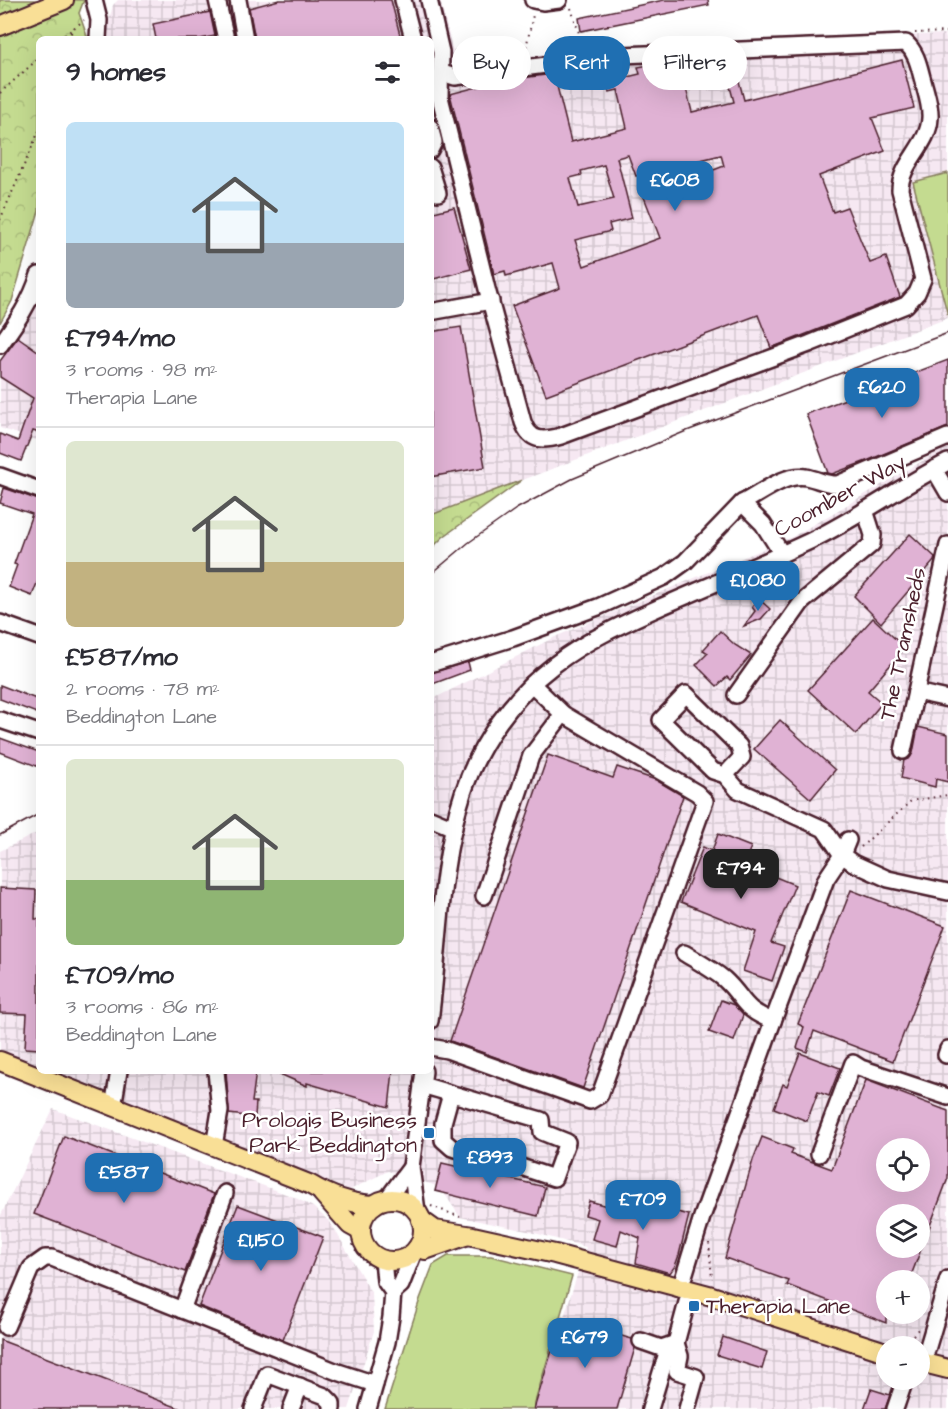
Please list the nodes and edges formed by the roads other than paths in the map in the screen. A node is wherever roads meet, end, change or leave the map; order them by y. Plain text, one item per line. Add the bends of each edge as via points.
1 (64, 0) edge
2 (217, 0) edge
3 (238, 0) edge
4 (403, 0) edge
5 (429, 0) edge
6 (560, 0) edge
7 (535, 1) edge
8 (96, 6) edge
9 (0, 26) edge
10 (98, 36) edge
11 (225, 36) edge
12 (244, 36) edge
13 (412, 36) edge
14 (442, 73) junction
15 (434, 180) edge
16 (438, 193) dead end
17 (36, 284) edge
18 (491, 301) junction
19 (434, 311) edge
20 (0, 345) edge
21 (948, 437) edge
22 (948, 462) edge
23 (934, 469) junction
24 (0, 476) edge
25 (36, 489) edge
26 (948, 493) edge
27 (742, 503) junction
28 (865, 510) junction
29 (948, 545) edge
30 (782, 554) junction
31 (944, 578) edge
32 (0, 623) edge
33 (36, 636) edge
34 (434, 663) edge
35 (532, 684) junction
36 (916, 692) junction
37 (736, 694) dead end
38 (948, 699) edge
39 (563, 714) junction
40 (0, 720) edge
41 (36, 733) edge
42 (903, 751) dead end
43 (725, 775) junction
44 (434, 820) edge
45 (454, 828) junction
46 (848, 840) dead end
47 (848, 859) junction
48 (434, 864) edge
49 (446, 868) junction
50 (948, 892) edge
51 (484, 896) dead end
52 (684, 953) dead end
53 (434, 981) edge
54 (773, 1021) junction
55 (434, 1048) edge
56 (0, 1061) edge
57 (118, 1074) edge
58 (216, 1074) edge
59 (423, 1078) edge
60 (451, 1094) junction
61 (948, 1097) edge
62 (113, 1107) junction
63 (214, 1146) junction
64 (819, 1154) dead end
65 (411, 1167) junction
66 (318, 1189) junction
67 (225, 1193) dead end
68 (380, 1202) junction
69 (421, 1212) junction
70 (465, 1227) junction
71 (361, 1231) junction
72 (416, 1249) junction
73 (384, 1258) junction
74 (948, 1279) edge
75 (685, 1290) junction
76 (393, 1292) junction
77 (182, 1310) junction
78 (6, 1327) dead end
79 (930, 1336) edge
80 (641, 1341) dead end
81 (676, 1342) junction
82 (876, 1349) edge
83 (930, 1365) edge
84 (948, 1369) edge
85 (334, 1371) junction
86 (375, 1384) junction
87 (300, 1386) junction
88 (902, 1390) edge
89 (328, 1402) edge
90 (253, 1409) edge
91 (291, 1409) edge
92 (368, 1409) edge
93 (650, 1409) edge
94 (687, 1409) edge
95 (895, 1409) edge

1 - 9 main road
2 - 11 street
3 - 12 street
4 - 13 street
5 - 14 street
6 - 7 street
8 - 10 street
14 - 18 street via 440,97
14 - 18 street via 455,76 622,55 906,43 915,54 929,106 931,119 924,138 900,182 923,279 906,305 546,440 526,432
15 - 16 street
17 - 20 street via 22,314
18 - 19 street
21 - 27 street via 838,484 803,476 784,481
22 - 23 street, Coomber Way
23 - 26 street
23 - 28 street, Coomber Way
24 - 25 street
27 - 30 street via 763,524
27 - 34 street via 686,562 663,577 598,607
28 - 30 street, Coomber Way
28 - 37 street via 872,544 802,602
29 - 31 street, The Tramsheds
30 - 35 street, Coomber Way via 597,636
31 - 36 street, The Tramsheds
32 - 33 street
35 - 39 street
35 - 45 street, Coomber Way via 494,730 478,759 463,792
36 - 38 street
36 - 42 street, The Tramsheds
39 - 51 street via 531,756
39 - 55 street via 705,801 600,1095 590,1101
40 - 41 street
43 - 43 street via 713,771 661,720 686,694 739,746 742,757
43 - 47 street via 738,790 824,829
44 - 45 street
45 - 49 street, Coomber Way
46 - 47 street
47 - 50 street via 888,879
47 - 54 street via 826,879
48 - 49 street
49 - 53 street, Coomber Way
52 - 54 street via 724,980 751,1011
54 - 75 street via 702,1217
56 - 62 main road
57 - 62 street
58 - 63 street via 220,1111
59 - 60 street
59 - 65 street
60 - 60 street via 541,1120 542,1132 567,1142 554,1178 452,1148 443,1140
61 - 64 street via 853,1063
62 - 63 main road
63 - 66 main road
65 - 68 street
65 - 69 street
66 - 68 main road via 356,1204
66 - 71 main road via 350,1225
67 - 77 street
68 - 69 main road via 405,1202
68 - 71 main road via 363,1217
69 - 70 main road via 435,1230
69 - 72 main road via 422,1237
70 - 72 main road via 425,1250
70 - 75 main road
71 - 73 main road via 368,1249
72 - 73 main road via 402,1259
72 - 76 street via 401,1285
73 - 76 street via 385,1281
74 - 79 street
75 - 81 street
75 - 82 main road
76 - 86 street via 387,1342
77 - 78 street via 45,1258 31,1268
77 - 85 street
80 - 81 street via 661,1348
81 - 93 street via 667,1353
81 - 94 street via 680,1356 677,1371 696,1377
83 - 84 main road
85 - 86 street
85 - 89 street
86 - 92 street
87 - 89 street
87 - 90 street via 267,1374
87 - 91 street
88 - 95 street

